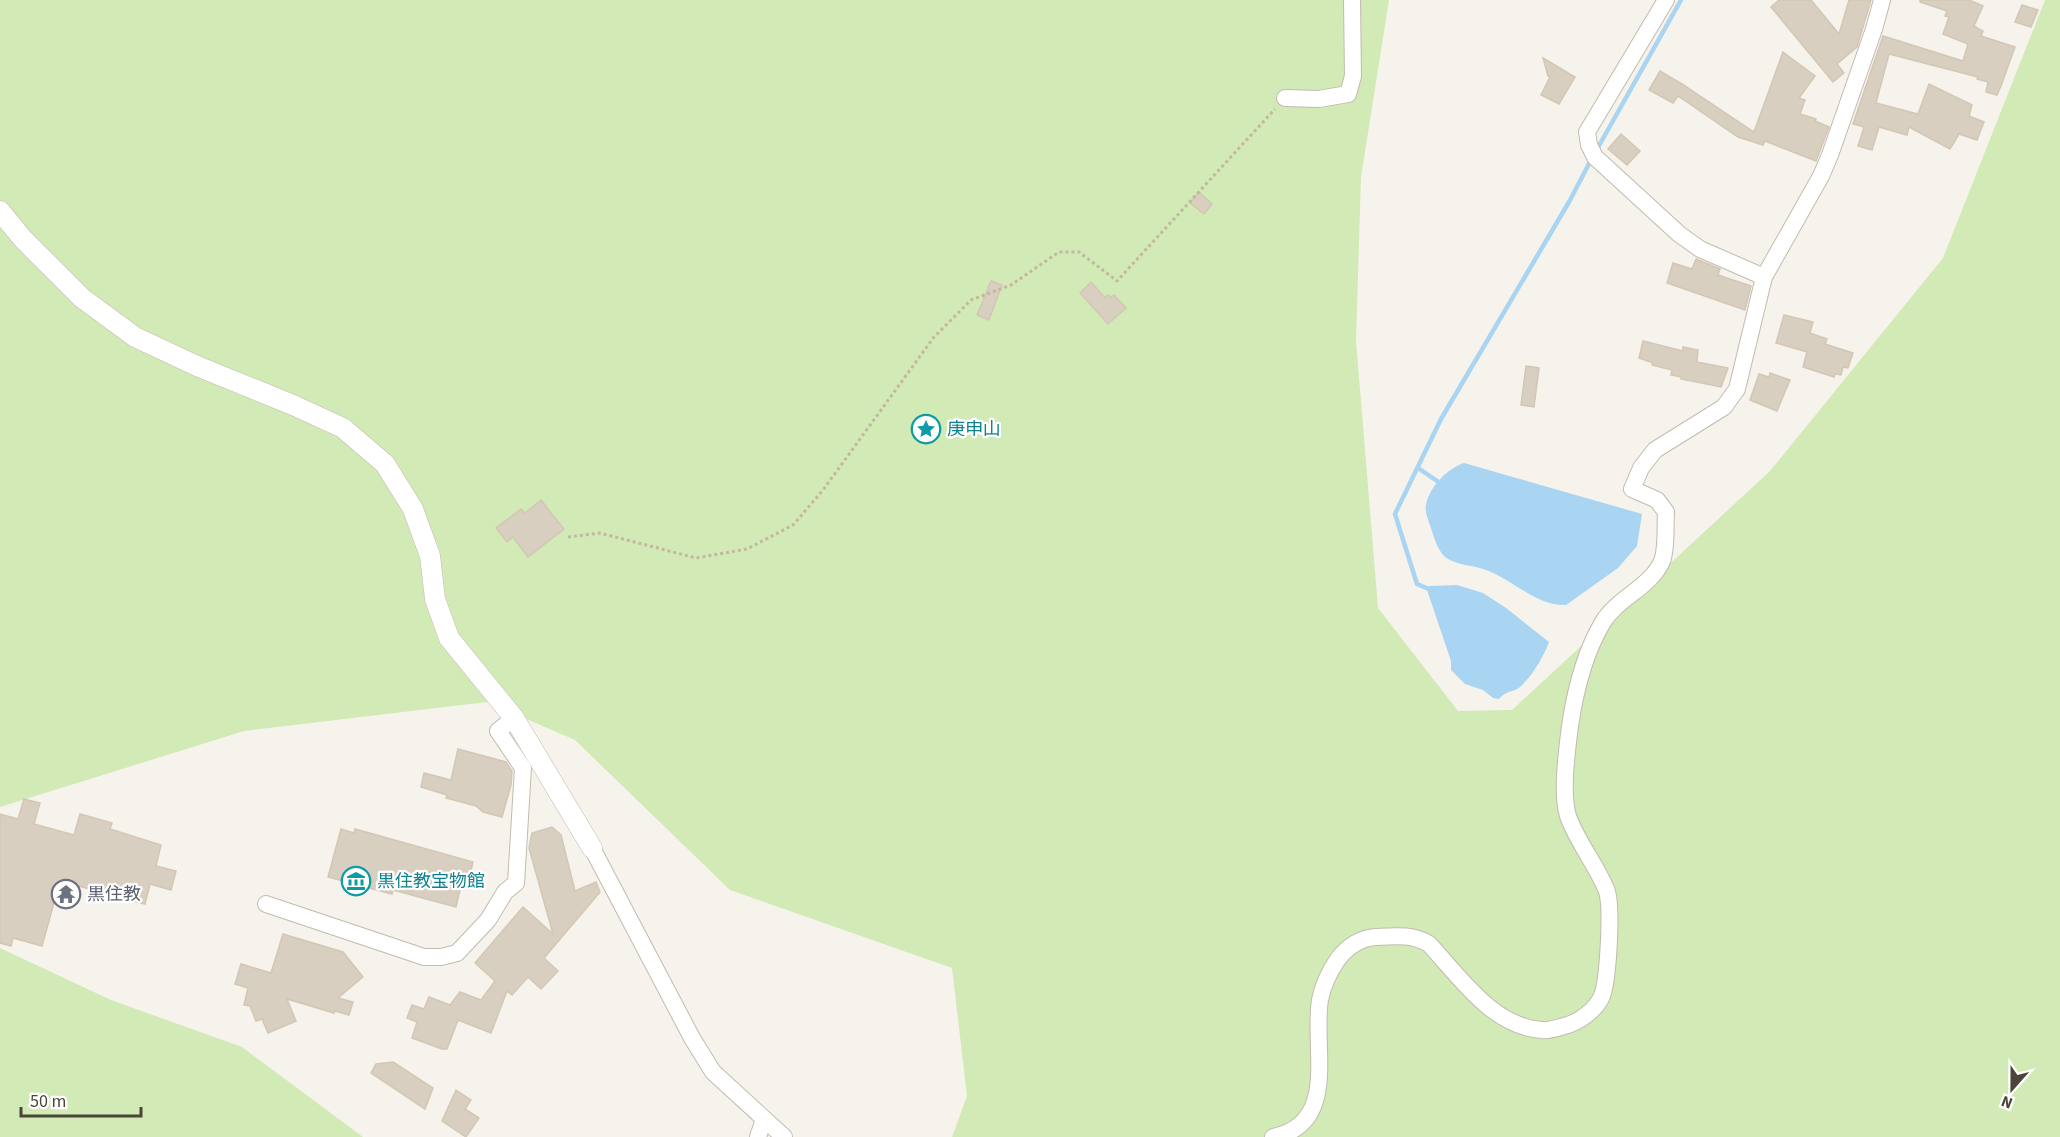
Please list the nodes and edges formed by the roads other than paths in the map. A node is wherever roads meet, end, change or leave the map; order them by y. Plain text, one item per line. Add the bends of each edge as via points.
1 (1352, 0) edge
2 (1666, 0) edge
3 (1882, 0) edge
4 (1285, 98) road end
5 (0, 211) edge
6 (1764, 277) junction
7 (514, 718) junction
8 (592, 848) joint
9 (266, 904) dead end
10 (764, 1119) junction
11 (758, 1137) edge
12 (784, 1137) edge
13 (1273, 1137) edge

1 - 4 street via 1353,76 1348,94 1319,99
2 - 6 street via 1587,132 1593,153 1679,234 1700,249
3 - 6 street via 1821,177
5 - 7 street via 82,298 135,337 343,428 386,464 413,509 430,556 435,599 449,638
6 - 13 street via 1737,389 1724,407 1655,450 1641,468 1632,489 1657,500 1666,512 1663,559 1657,571 1603,622 1580,684 1570,726 1565,782 1568,816 1607,889 1610,902 1601,998 1589,1013 1570,1025 1544,1031 1521,1027 1481,999 1429,944 1393,936 1367,938 1343,952 1324,982 1320,1002 1320,1078 1311,1111 1288,1134
7 - 8 street
7 - 9 street via 498,731 523,768 516,883 458,953 424,957
8 - 10 street via 692,1038 714,1072
10 - 11 street
10 - 12 street

